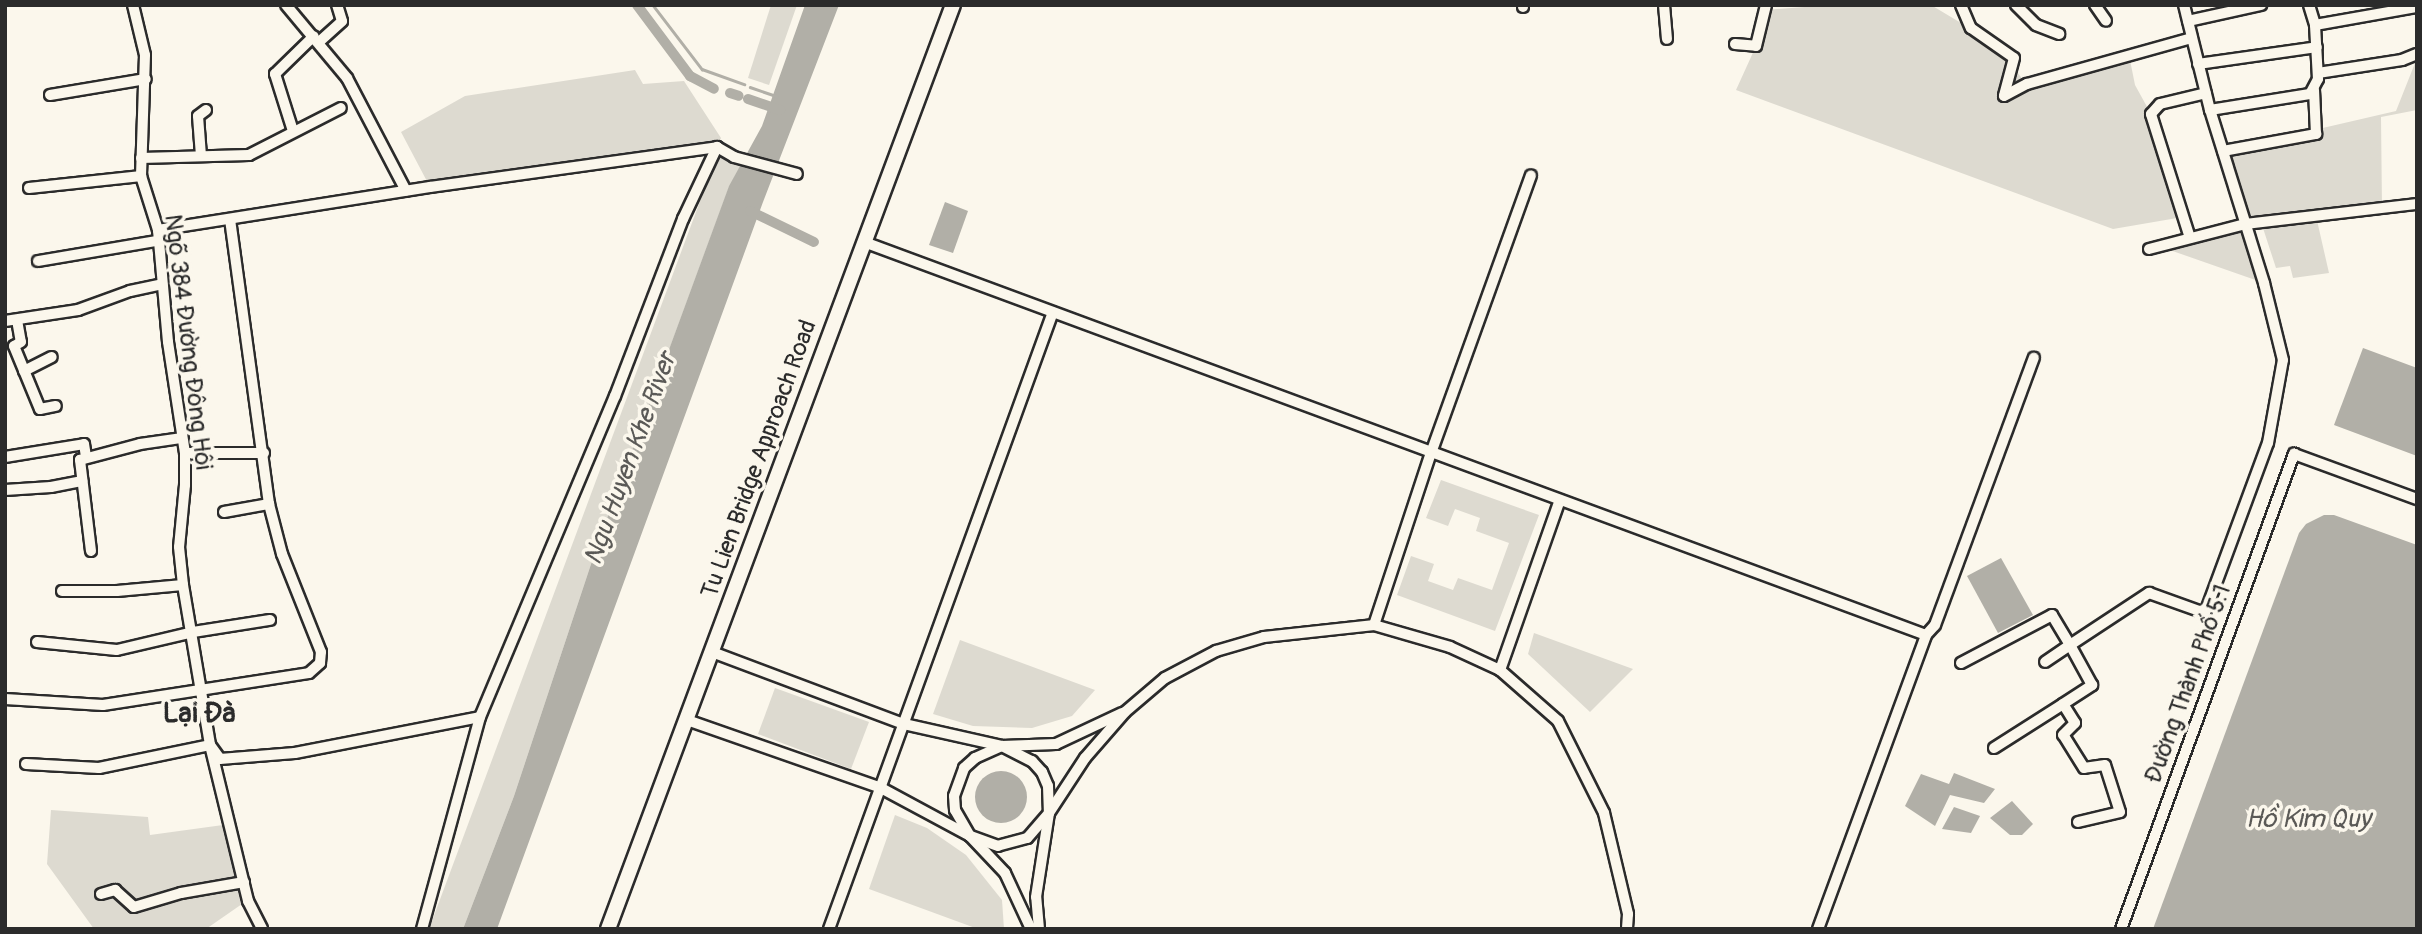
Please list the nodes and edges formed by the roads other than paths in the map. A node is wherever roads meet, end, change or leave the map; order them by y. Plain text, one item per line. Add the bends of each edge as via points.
1 (133, 5) edge
2 (286, 5) edge
3 (337, 5) edge
4 (953, 5) edge
5 (1664, 5) edge
6 (1766, 5) edge
7 (1961, 5) edge
8 (2016, 5) edge
9 (2095, 5) edge
10 (2184, 5) edge
11 (2260, 5) edge
12 (2309, 5) edge
13 (2417, 7) edge
14 (2396, 8) edge
15 (2106, 21) dead end
16 (2188, 21) junction
17 (2315, 25) junction
18 (2059, 34) dead end
19 (2192, 38) junction
20 (316, 39) junction
21 (1667, 39) dead end
22 (1735, 44) dead end
23 (2317, 47) junction
24 (2417, 54) edge
25 (2198, 64) junction
26 (2014, 68) junction
27 (2318, 73) junction
28 (146, 79) junction
29 (2027, 85) junction
30 (2314, 90) junction
31 (2206, 93) junction
32 (50, 95) dead end
33 (341, 108) dead end
34 (206, 110) dead end
35 (2210, 110) junction
36 (293, 131) junction
37 (717, 147) junction
38 (2223, 150) junction
39 (201, 156) junction
40 (141, 158) junction
41 (797, 174) dead end
42 (1531, 175) dead end
43 (141, 176) junction
44 (29, 188) dead end
45 (405, 191) junction
46 (2417, 204) edge
47 (230, 221) junction
48 (2246, 224) junction
49 (157, 235) junction
50 (2190, 238) junction
51 (864, 242) junction
52 (2149, 249) dead end
53 (38, 261) dead end
54 (162, 284) junction
55 (1053, 312) junction
56 (17, 320) junction
57 (5, 321) edge
58 (52, 357) dead end
59 (2034, 358) dead end
60 (24, 370) junction
61 (56, 406) dead end
62 (181, 438) junction
63 (185, 453) junction
64 (264, 453) junction
65 (1431, 453) junction
66 (86, 456) junction
67 (5, 457) edge
68 (82, 481) junction
69 (5, 490) edge
70 (2417, 499) edge
71 (1560, 500) junction
72 (269, 504) junction
73 (224, 512) dead end
74 (91, 551) dead end
75 (183, 585) junction
76 (62, 591) dead end
77 (270, 620) dead end
78 (1374, 625) junction
79 (193, 632) junction
80 (1926, 635) junction
81 (37, 642) dead end
82 (2070, 645) junction
83 (712, 652) junction
84 (2045, 662) dead end
85 (1961, 663) dead end
86 (1500, 670) junction
87 (203, 687) junction
88 (5, 699) edge
89 (2063, 704) junction
90 (1125, 712) junction
91 (480, 717) junction
92 (688, 720) junction
93 (904, 724) junction
94 (210, 746) junction
95 (1002, 746) junction
96 (1994, 748) dead end
97 (26, 764) dead end
98 (881, 788) junction
99 (1049, 813) junction
100 (2078, 822) dead end
101 (970, 836) junction
102 (244, 881) junction
103 (101, 894) dead end
104 (262, 929) edge
105 (422, 929) edge
106 (608, 929) edge
107 (830, 929) edge
108 (1031, 929) edge
109 (1039, 929) edge
110 (1627, 929) edge
111 (1818, 929) edge
112 (2121, 929) edge

1 - 28 street, Ngõ 384 Đường Đông Hội
2 - 20 street
3 - 20 street via 342,21
4 - 51 main road, Tu Lien Bridge Approach Road
5 - 21 street
6 - 22 street via 1756,47
7 - 26 street via 1972,28 2011,53
8 - 18 street via 2036,24
9 - 15 street
10 - 16 street
11 - 16 street
12 - 17 street
13 - 14 street
14 - 17 street
16 - 19 street
17 - 23 street
19 - 25 street
19 - 29 street
20 - 36 street via 275,74
20 - 45 street via 347,78
23 - 25 street
23 - 27 street
24 - 27 street
25 - 31 street
26 - 29 street
26 - 29 street via 2004,96
27 - 30 street
28 - 32 street
28 - 40 street, Ngõ 384 Đường Đông Hội
30 - 35 street via 2305,96
30 - 38 street via 2316,134
31 - 35 street
31 - 50 street via 2160,104 2151,114
33 - 36 street
34 - 39 street via 198,116
35 - 38 street
36 - 39 street via 249,155
37 - 41 street via 734,157
37 - 45 street
37 - 91 street
38 - 48 street
39 - 40 street
40 - 43 street, Ngõ 384 Đường Đông Hội
42 - 65 street
43 - 44 street
43 - 49 street, Ngõ 384 Đường Đông Hội
45 - 47 street
46 - 48 street
47 - 49 street
47 - 64 street
48 - 50 street
48 - 82 street via 2283,360 2269,443 2205,613 2149,593
49 - 53 street
49 - 54 street, Ngõ 384 Đường Đông Hội
50 - 52 street
51 - 55 street
51 - 83 main road, Tu Lien Bridge Approach Road
54 - 56 street via 78,310
54 - 62 street, Ngõ 384 Đường Đông Hội
55 - 65 street
55 - 93 street
56 - 57 street
56 - 60 street via 21,342 14,346
58 - 60 street
59 - 80 street via 1936,625
60 - 61 street via 40,410
62 - 63 street, Ngõ 384 Đường Đông Hội
62 - 66 street
63 - 64 street
63 - 75 street, Ngõ 384 Đường Đông Hội via 179,547
64 - 72 street
65 - 71 street
65 - 78 street
66 - 67 street via 84,444
66 - 68 street via 80,460
68 - 69 street
68 - 74 street
70 - 112 street, Đường Thành Phố 5.1 via 2294,454
71 - 80 street
71 - 86 street
72 - 73 street
72 - 87 street via 282,554 321,652 320,663 309,673
75 - 76 street
75 - 79 street, Ngõ 384 Đường Đông Hội
77 - 79 street
78 - 86 street via 1450,647
78 - 90 street via 1264,637 1216,652 1166,678
79 - 81 street via 117,650
79 - 87 street, Ngõ 384 Đường Đông Hội
80 - 111 street
82 - 84 street
82 - 85 street via 2052,615
82 - 89 street via 2092,685
83 - 92 main road, Tu Lien Bridge Approach Road
83 - 93 street
86 - 110 street via 1558,721 1583,766 1604,813 1628,914
87 - 88 street via 103,705
87 - 94 street, Ngõ 384 Đường Đông Hội
89 - 96 street
89 - 100 street via 2075,723 2063,735 2084,768 2105,765 2120,812
90 - 95 street via 1056,744
90 - 99 street via 1085,758
91 - 94 street via 295,753 220,759
91 - 105 street
92 - 98 street
92 - 106 main road, Tu Lien Bridge Approach Road
93 - 95 street
93 - 98 street
94 - 97 street via 99,768
94 - 102 street, Ngõ 384 Đường Đông Hội
95 - 99 street via 1032,761 1042,772 1048,786
95 - 101 street via 975,758 957,781 955,810
98 - 101 street
98 - 107 street
99 - 101 street via 1038,829 1013,844 998,846
99 - 109 street via 1036,897
101 - 108 street via 1005,873
102 - 103 street via 134,907 115,890
102 - 104 street, Ngõ 384 Đường Đông Hội

